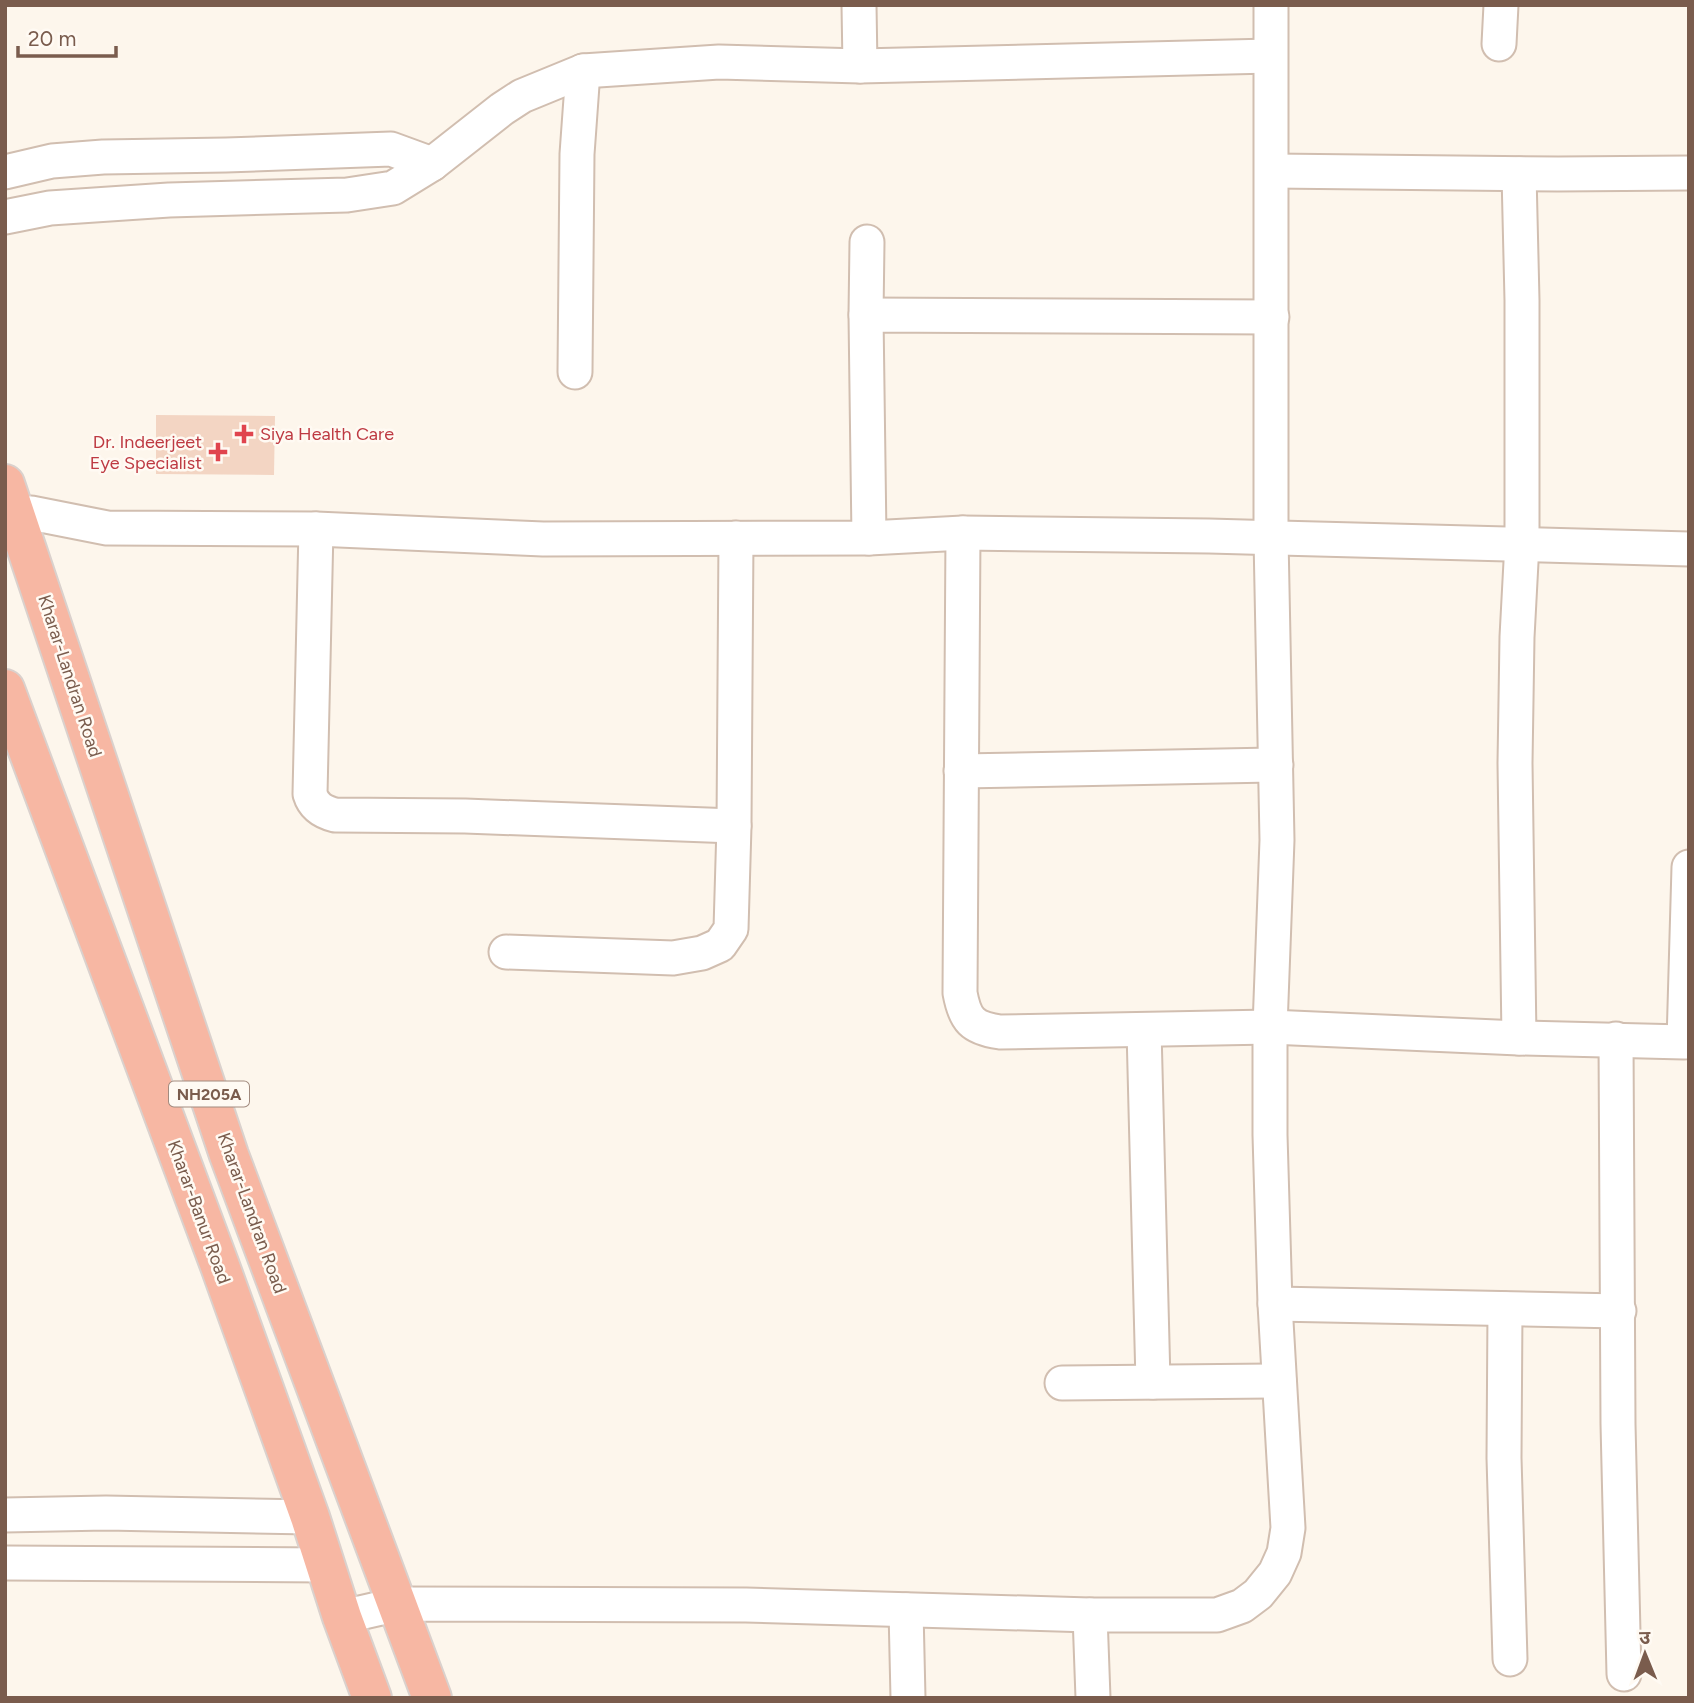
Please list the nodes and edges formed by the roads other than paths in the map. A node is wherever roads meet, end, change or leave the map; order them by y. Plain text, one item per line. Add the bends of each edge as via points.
1 (859, 5) edge
2 (1271, 5) edge
3 (1501, 5) edge
4 (1499, 44) dead end
5 (1270, 56) junction
6 (860, 66) junction
7 (583, 72) junction
8 (432, 164) junction
9 (1273, 171) junction
10 (5, 172) edge
11 (1519, 174) junction
12 (1688, 181) edge
13 (5, 217) edge
14 (867, 242) dead end
15 (866, 316) junction
16 (1272, 317) junction
17 (575, 372) dead end
18 (9, 505) edge
19 (316, 530) junction
20 (963, 533) junction
21 (736, 538) junction
22 (869, 538) junction
23 (1271, 538) junction
24 (1522, 543) junction
25 (1689, 549) edge
26 (7, 704) edge
27 (1276, 765) junction
28 (961, 771) junction
29 (734, 826) junction
30 (1689, 867) edge
31 (1689, 874) edge
32 (506, 952) dead end
33 (1270, 1027) junction
34 (1144, 1030) junction
35 (1519, 1038) junction
36 (1616, 1040) junction
37 (1686, 1042) edge
38 (1275, 1304) junction
39 (1505, 1309) junction
40 (1619, 1311) junction
41 (1279, 1381) junction
42 (1153, 1382) junction
43 (1062, 1383) dead end
44 (5, 1514) edge
45 (310, 1517) junction
46 (5, 1563) edge
47 (326, 1565) junction
48 (399, 1604) junction
49 (906, 1610) junction
50 (1090, 1615) junction
51 (342, 1617) junction
52 (1510, 1659) dead end
53 (1624, 1674) dead end
54 (372, 1698) edge
55 (432, 1698) edge
56 (908, 1698) edge
57 (1093, 1698) edge

1 - 6 street
2 - 5 street
3 - 4 street
5 - 6 street
5 - 9 street
6 - 7 street via 719,62
7 - 8 street via 522,96
7 - 17 street via 577,154
8 - 10 street via 391,149 103,156
8 - 13 street via 393,188 347,195 169,200 50,208
9 - 11 street
9 - 16 street
11 - 12 street
11 - 24 street
14 - 15 street
15 - 16 street
15 - 22 street
16 - 23 street
18 - 19 street via 107,528
18 - 48 highway, Kharar-Landran Road / NH205A via 229,1155
19 - 21 street via 543,539
19 - 29 street via 310,794 318,808 335,815
20 - 22 street
20 - 23 street
20 - 28 street
21 - 22 street
21 - 29 street
23 - 24 street
23 - 27 street
24 - 25 street
24 - 35 street via 1515,750
26 - 45 highway, Kharar-Banur Road / NH205A
27 - 28 street
27 - 33 street
28 - 34 street via 960,981 964,1012 972,1024 1000,1032
29 - 32 street via 731,929 720,945 673,958
30 - 31 street
31 - 37 street
33 - 34 street
33 - 35 street
33 - 38 street
34 - 42 street
35 - 36 street
36 - 37 street
36 - 40 street
38 - 39 street
38 - 41 street
39 - 40 street
39 - 52 street
40 - 53 street
41 - 42 street
41 - 50 street via 1288,1528 1275,1573 1242,1606 1217,1615
42 - 43 street
44 - 45 street
45 - 47 highway, Kharar-Banur Road / NH205A
46 - 47 street
47 - 51 highway, Kharar-Banur Road / NH205A
48 - 49 street
48 - 51 street
48 - 55 highway, Kharar-Landran Road / NH205A
49 - 50 street
49 - 56 street
50 - 57 street
51 - 54 highway, Kharar-Banur Road / NH205A

